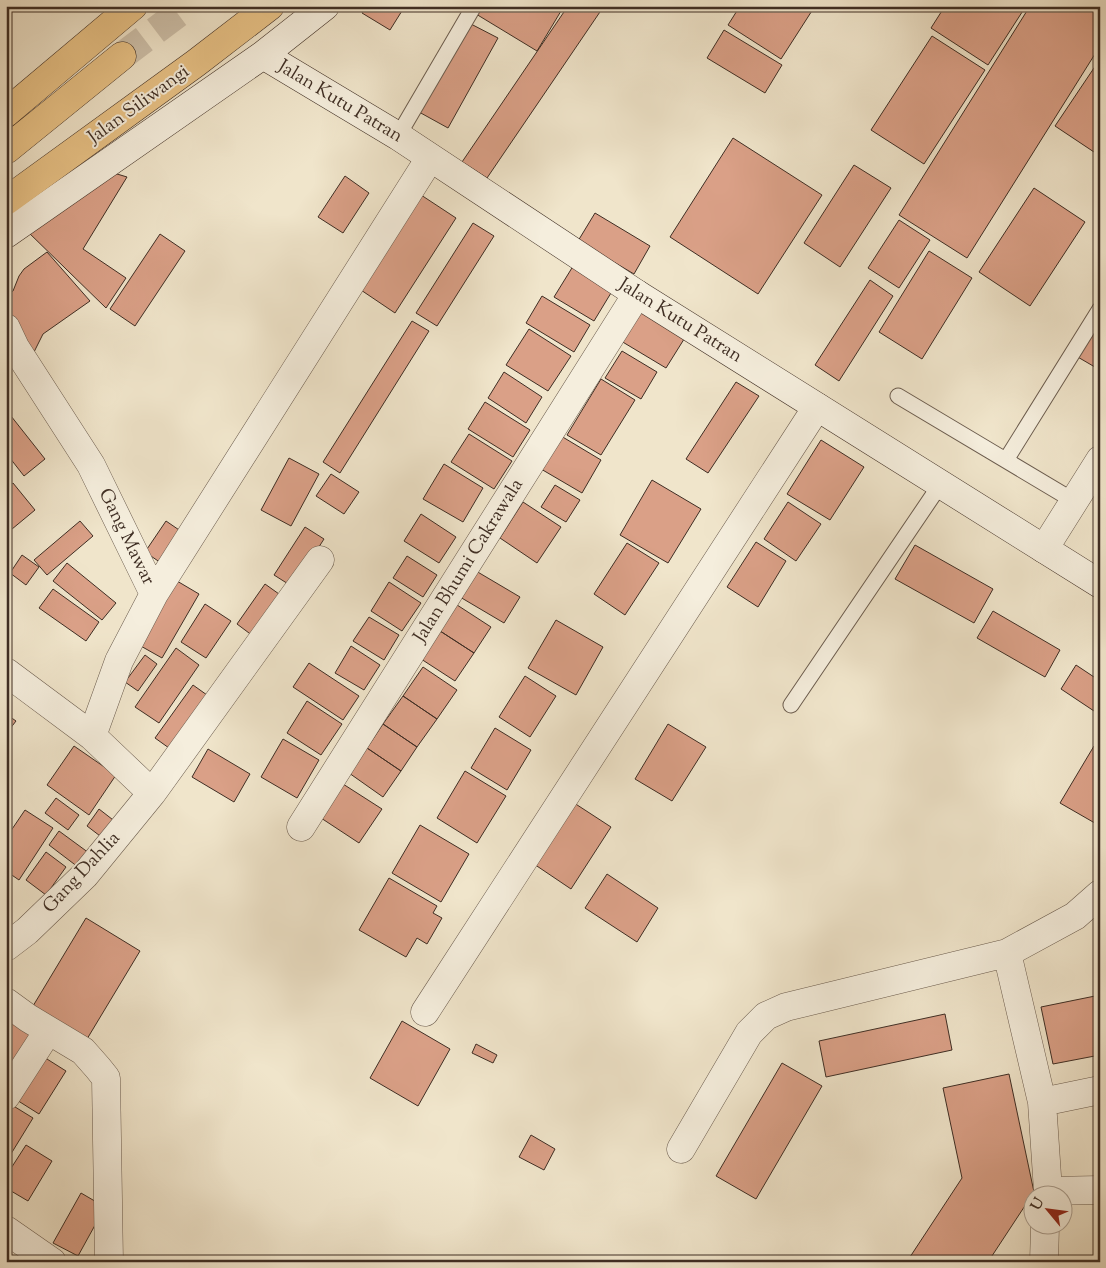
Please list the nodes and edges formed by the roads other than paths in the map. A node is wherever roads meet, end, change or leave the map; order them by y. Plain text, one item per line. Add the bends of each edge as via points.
1 (134, 6) edge
2 (270, 6) edge
3 (325, 6) edge
4 (474, 6) edge
5 (263, 55) junction
6 (122, 56) tunnel mouth
7 (6, 114) edge
8 (398, 136) junction
9 (6, 150) edge
10 (430, 158) junction
11 (6, 201) edge
12 (6, 234) edge
13 (636, 294) junction
14 (1100, 309) edge
15 (6, 328) edge
16 (898, 396) dead end
17 (817, 407) junction
18 (1006, 460) junction
19 (1100, 460) edge
20 (940, 484) junction
21 (1074, 501) junction
22 (1044, 549) junction
23 (320, 560) dead end
24 (1100, 584) edge
25 (154, 594) junction
26 (6, 672) edge
27 (791, 705) dead end
28 (92, 736) junction
29 (152, 793) junction
30 (301, 828) dead end
31 (1100, 894) edge
32 (13, 933) edge
33 (1007, 953) junction
34 (6, 1002) edge
35 (424, 1012) dead end
36 (48, 1031) junction
37 (1100, 1090) edge
38 (6, 1096) edge
39 (1042, 1102) junction
40 (681, 1149) dead end
41 (1048, 1186) edge
42 (1100, 1190) edge
43 (1074, 1192) edge
44 (6, 1230) edge
45 (1044, 1236) edge
46 (52, 1262) edge
47 (109, 1262) edge
48 (1044, 1262) edge

1 - 7 highway
2 - 11 highway, Jalan Siliwangi
3 - 5 street
4 - 8 lane
5 - 8 street, Jalan Kutu Patran
5 - 12 street
6 - 9 highway
8 - 10 street, Jalan Kutu Patran
10 - 13 street, Jalan Kutu Patran
10 - 25 street
13 - 17 street, Jalan Kutu Patran
13 - 30 street, Jalan Bhumi Cakrawala
14 - 18 lane
15 - 25 street, Gang Mawar via 92,465
16 - 18 lane
17 - 20 street, Jalan Kutu Patran
17 - 35 street
18 - 21 lane
19 - 21 street
20 - 22 street, Jalan Kutu Patran
20 - 27 lane
21 - 22 street
22 - 24 street, Jalan Kutu Patran
23 - 29 street, Gang Dahlia
25 - 28 street, Gang Mawar via 119,662
26 - 28 street
28 - 29 street
29 - 32 street, Gang Dahlia via 85,876
31 - 33 street via 1075,916
33 - 39 street
33 - 40 street via 786,1007 766,1016 750,1033
34 - 36 street
36 - 38 street
36 - 47 street via 82,1051 106,1078
37 - 39 street
39 - 41 street
42 - 43 street
44 - 46 street
45 - 48 street

